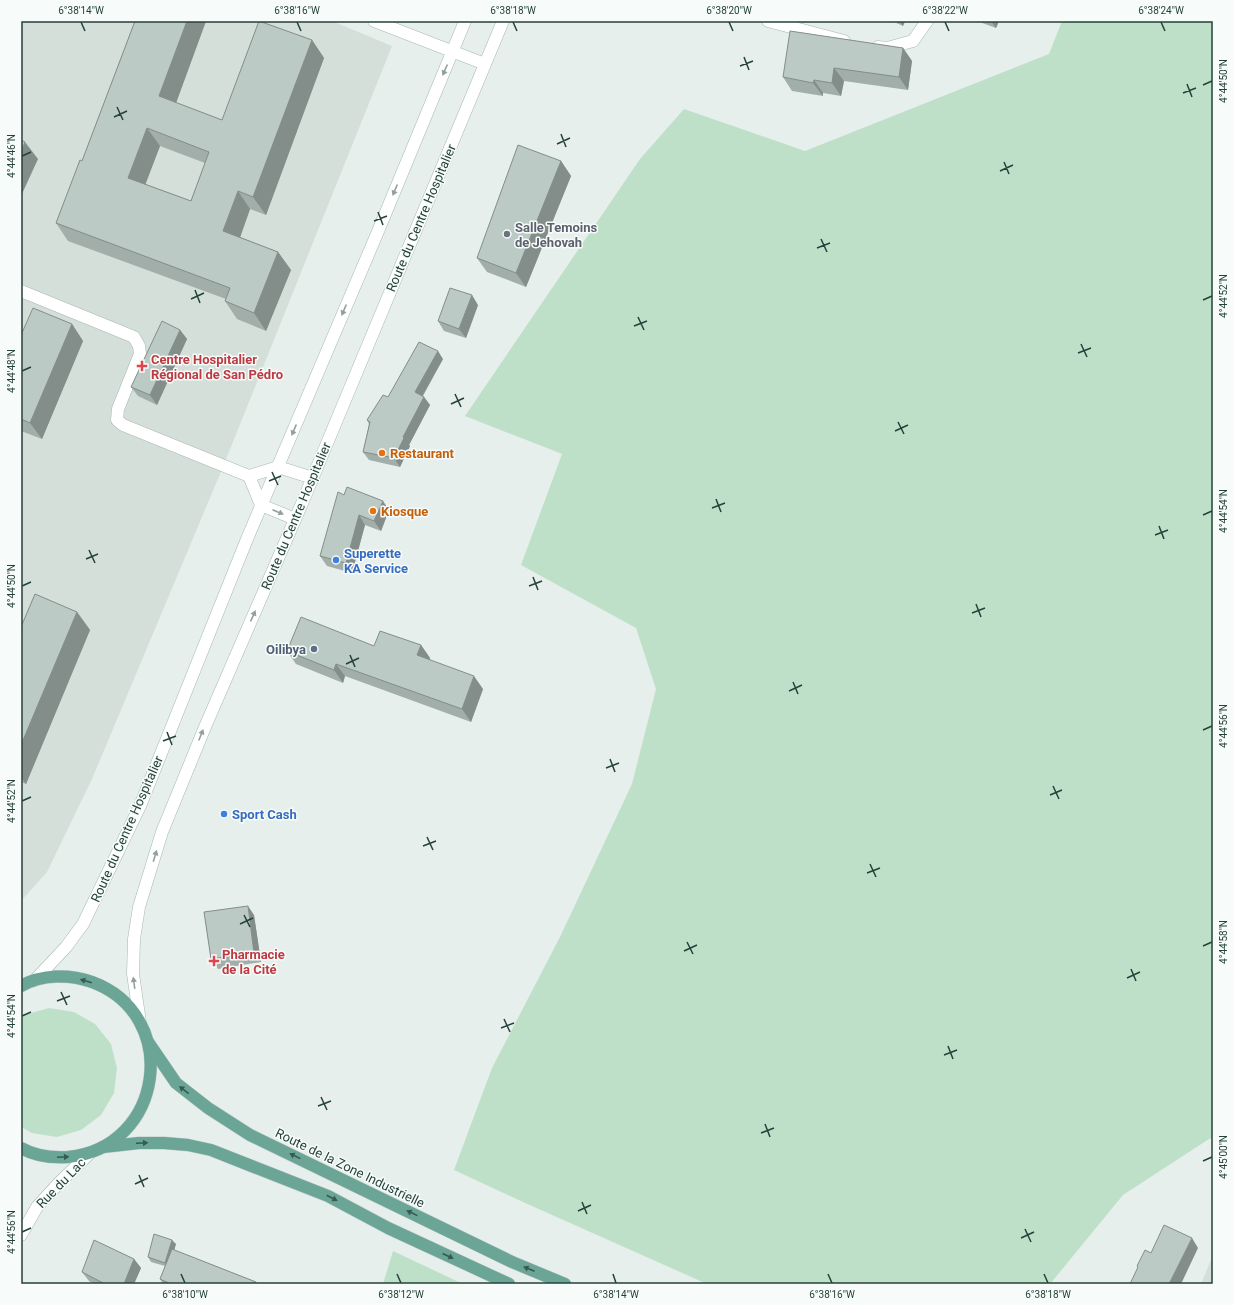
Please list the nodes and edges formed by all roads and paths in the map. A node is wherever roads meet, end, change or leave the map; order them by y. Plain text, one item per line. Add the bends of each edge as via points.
1 (374, 21) edge
2 (465, 21) edge
3 (503, 21) edge
4 (768, 21) edge
5 (927, 21) edge
6 (453, 52) junction
7 (485, 64) junction
8 (21, 291) edge
9 (278, 467) junction
10 (249, 476) junction
11 (312, 478) junction
12 (262, 505) junction
13 (295, 519) junction
14 (35, 980) junction
15 (21, 986) edge
16 (140, 1022) junction
17 (148, 1042) junction
18 (103, 1147) junction
19 (21, 1148) edge
20 (90, 1153) junction
21 (21, 1235) edge
22 (509, 1284) edge
23 (565, 1284) edge

1 - 6 street
2 - 6 street, Route du Centre Hospitalier
3 - 7 street, Route du Centre Hospitalier
4 - 5 street via 859,44 887,48 913,41
6 - 7 street
6 -> 9 street, Route du Centre Hospitalier
7 - 11 street, Route du Centre Hospitalier
8 - 10 street via 134,337 140,354 118,409 117,420 123,425
9 - 10 street
9 - 11 street
9 - 12 street, Route du Centre Hospitalier
10 - 12 street
11 - 13 street, Route du Centre Hospitalier
12 -> 13 street
12 - 14 street, Route du Centre Hospitalier via 140,806 95,901 83,924 66,947
16 -> 13 street, Route du Centre Hospitalier via 133,974 134,939 139,908 162,832
14 - 15 main road
16 -> 14 main road via 126,1004 100,985 70,977
16 - 17 main road
17 - 18 main road via 151,1077 145,1099 131,1125
23 -> 17 main road, Route de la Zone Industrielle via 512,1262 250,1135 208,1108 176,1083
18 - 20 main road
18 -> 22 main road via 164,1143 211,1150 328,1196 388,1228
19 -> 20 main road via 42,1156 59,1158
20 - 21 street, Rue du Lac via 37,1207

